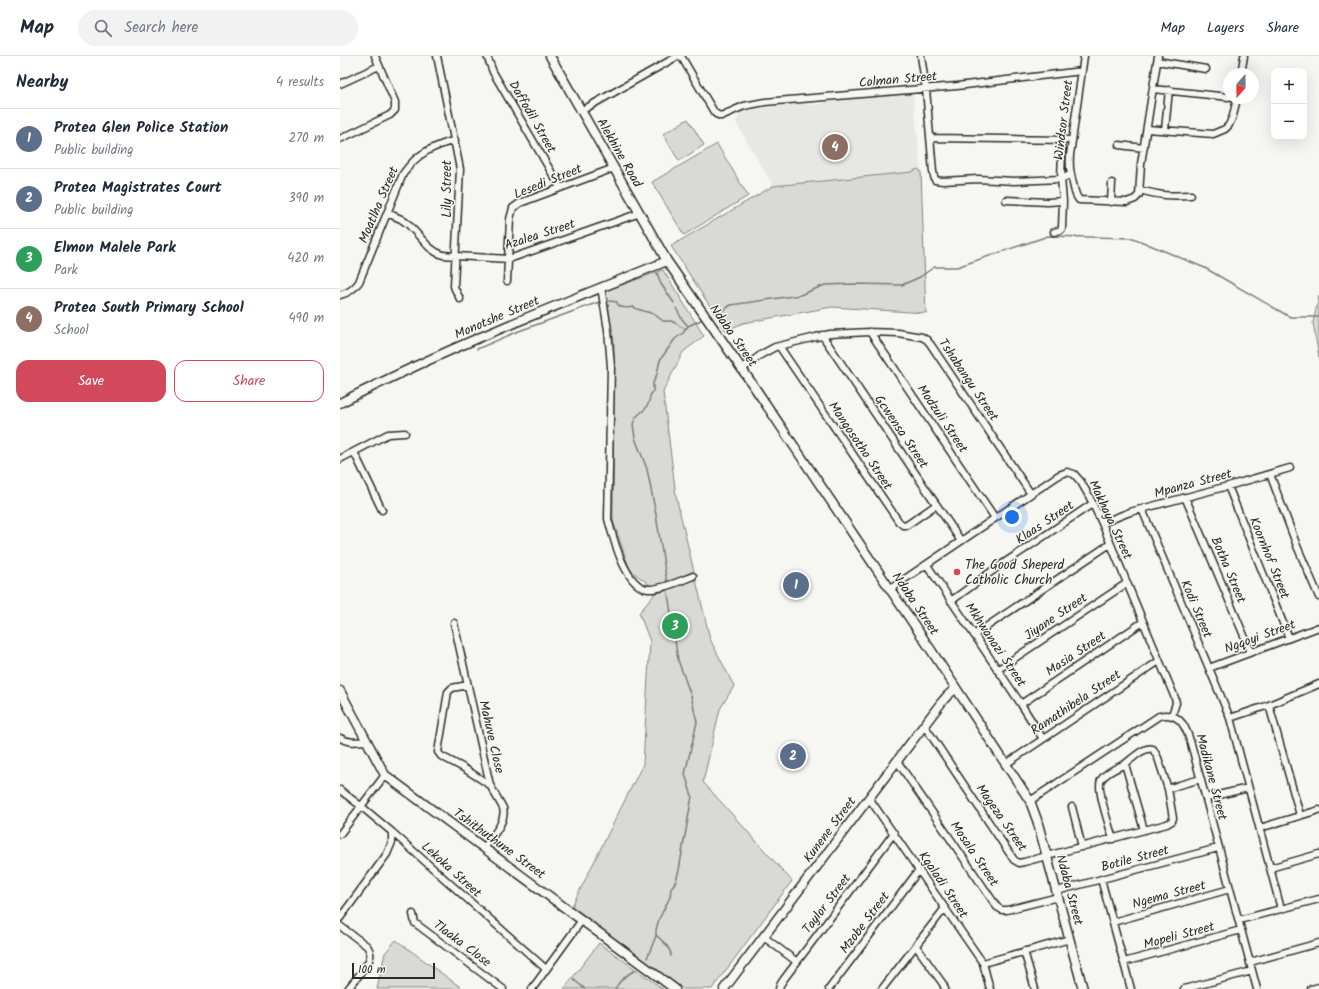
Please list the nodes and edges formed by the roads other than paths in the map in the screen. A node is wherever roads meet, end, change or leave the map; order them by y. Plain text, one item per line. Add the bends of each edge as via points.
1 (374, 56) edge
2 (437, 56) edge
3 (487, 56) edge
4 (550, 56) edge
5 (680, 56) edge
6 (921, 56) edge
7 (1084, 56) edge
8 (1244, 56) edge
9 (1157, 58) edge
10 (379, 66) junction
11 (1242, 68) edge
12 (1206, 69) dead end
13 (1082, 70) junction
14 (340, 84) edge
15 (926, 88) junction
16 (1153, 88) junction
17 (1169, 90) junction
18 (1223, 96) edge
19 (1235, 104) edge
20 (581, 110) junction
21 (1147, 129) junction
22 (1165, 130) junction
23 (930, 138) junction
24 (340, 139) edge
25 (455, 140) junction
26 (1060, 140) junction
27 (1072, 140) junction
28 (1119, 145) dead end
29 (1144, 148) junction
30 (614, 168) junction
31 (1070, 175) junction
32 (1061, 179) junction
33 (1112, 183) dead end
34 (560, 187) junction
35 (1140, 190) junction
36 (1192, 195) dead end
37 (1006, 200) dead end
38 (1062, 200) junction
39 (1111, 202) junction
40 (387, 213) junction
41 (640, 213) junction
42 (1054, 232) dead end
43 (456, 256) junction
44 (509, 259) junction
45 (667, 261) junction
46 (507, 281) dead end
47 (601, 287) junction
48 (340, 295) edge
49 (460, 300) dead end
50 (870, 332) junction
51 (822, 335) junction
52 (779, 346) junction
53 (742, 369) junction
54 (340, 403) edge
55 (405, 433) dead end
56 (354, 452) junction
57 (340, 459) edge
58 (1290, 468) dead end
59 (1270, 474) junction
60 (1228, 486) junction
61 (1031, 494) junction
62 (1185, 497) junction
63 (1092, 504) junction
64 (936, 505) junction
65 (1142, 509) junction
66 (382, 510) dead end
67 (995, 518) junction
68 (1102, 523) junction
69 (961, 541) junction
70 (1110, 544) junction
71 (927, 565) junction
72 (693, 576) dead end
73 (1127, 583) junction
74 (890, 590) junction
75 (1319, 597) edge
76 (951, 601) junction
77 (454, 622) dead end
78 (1143, 622) junction
79 (1319, 627) edge
80 (974, 635) junction
81 (1289, 638) junction
82 (1251, 652) junction
83 (1159, 661) junction
84 (1209, 668) junction
85 (997, 670) junction
86 (468, 684) junction
87 (1319, 684) edge
88 (956, 688) junction
89 (340, 691) edge
90 (342, 702) edge
91 (1021, 704) junction
92 (1269, 705) junction
93 (1172, 715) junction
94 (1230, 718) junction
95 (924, 725) junction
96 (340, 738) edge
97 (1042, 739) junction
98 (366, 741) junction
99 (897, 761) junction
100 (1006, 764) junction
101 (1125, 764) junction
102 (385, 775) junction
103 (1201, 779) junction
104 (490, 785) junction
105 (1248, 788) junction
106 (1168, 789) junction
107 (340, 790) edge
108 (869, 798) junction
109 (1206, 798) junction
110 (1030, 801) junction
111 (362, 807) junction
112 (1072, 807) dead end
113 (1319, 810) edge
114 (1300, 815) junction
115 (1260, 828) junction
116 (1144, 830) junction
117 (392, 832) junction
118 (894, 833) junction
119 (340, 834) edge
120 (1113, 839) junction
121 (1082, 847) junction
122 (484, 848) junction
123 (1218, 848) junction
124 (1319, 854) edge
125 (1047, 856) junction
126 (1270, 868) junction
127 (919, 870) junction
128 (1101, 879) junction
129 (1230, 889) junction
130 (1057, 894) junction
131 (1319, 899) edge
132 (945, 908) junction
133 (1281, 909) junction
134 (413, 914) dead end
135 (340, 918) edge
136 (582, 920) junction
137 (1239, 920) junction
138 (1114, 922) junction
139 (340, 926) edge
140 (1241, 930) junction
141 (764, 937) junction
142 (1070, 939) junction
143 (1319, 943) edge
144 (916, 946) junction
145 (1024, 951) junction
146 (797, 962) junction
147 (1124, 962) junction
148 (1250, 962) junction
149 (983, 963) junction
150 (546, 969) junction
151 (1252, 971) junction
152 (1319, 987) edge
153 (348, 989) edge
154 (503, 989) edge
155 (532, 989) edge
156 (675, 989) edge
157 (724, 989) edge
158 (779, 989) edge
159 (829, 989) edge
160 (882, 989) edge
161 (945, 989) edge
162 (990, 989) edge
163 (1034, 989) edge
164 (1083, 989) edge
165 (1131, 989) edge
166 (1184, 989) edge
167 (1257, 989) edge
168 (1311, 989) edge

1 - 10 street
2 - 25 street, Lily Street
3 - 34 street, Daffodil Street via 493,72
4 - 20 street, Alekhine Road
5 - 15 street, Colman Street via 718,116 724,116 751,104
5 - 20 street
6 - 15 street
7 - 13 street, Windsor Street
8 - 11 street
9 - 12 street
9 - 16 street
10 - 14 street
10 - 24 street via 395,102 394,112
13 - 15 street, Colman Street
13 - 27 street, Windsor Street
15 - 23 street
16 - 17 street
16 - 21 street
17 - 18 street
17 - 22 street
19 - 22 street via 1232,120 1227,128 1214,134
20 - 30 street, Alekhine Road
21 - 22 street
21 - 29 street
23 - 26 street
23 - 32 street via 934,179 939,182 978,179
25 - 40 street, Moatlha Street via 436,146 408,165
25 - 43 street, Lily Street via 460,169
26 - 27 street
26 - 32 street
27 - 31 street, Windsor Street
28 - 29 street
29 - 35 street
30 - 34 street, Lesedi Street
30 - 41 street, Alekhine Road
31 - 32 street
31 - 39 street, Windsor Street via 1079,200
32 - 38 street
33 - 39 street
34 - 44 street, Lesedi Street via 513,208 510,220
35 - 36 street via 1154,195
35 - 39 street via 1132,201
37 - 38 street
38 - 42 street via 1062,228
40 - 43 street, Azalea Street via 408,224 436,252
40 - 48 street, Moatlha Street via 359,282 346,294
41 - 44 street, Azalea Street
41 - 45 street, Alekhine Road
43 - 44 street, Azalea Street
43 - 49 street, Lily Street via 454,286
44 - 46 street, Lesedi Street
45 - 47 street, Monotshe Street
45 - 53 street, Ndaba Street
47 - 54 street, Monotshe Street via 404,371
47 - 72 street via 611,368 608,519 614,540 622,563 639,587 659,588
50 - 51 street, Tshabangu Street
50 - 61 street, Tshabangu Street via 915,335 927,340
50 - 67 street, Modzuli Street
51 - 52 street, Tshabangu Street
51 - 64 street, Gcwensa Street
52 - 53 street, Tshabangu Street via 762,354
52 - 64 street, Mangosotho Street via 899,522 910,524
53 - 74 street, Ndaba Street
55 - 56 street via 388,434
56 - 57 street
56 - 66 street
58 - 59 street, Mpanza Street
59 - 60 street, Mpanza Street
59 - 75 street
60 - 62 street, Mpanza Street
60 - 81 street, Koornhof Street
61 - 63 street, Makhaya Street via 1061,474 1069,472 1081,482
61 - 67 street, Makhaya Street
62 - 65 street, Mpanza Street
62 - 82 street, Botha Street
63 - 68 street, Makhaya Street
63 - 76 street, Klaas Street
64 - 69 street, Gcwensa Street
65 - 68 street, Mpanza Street
65 - 84 street, Kodi Street
67 - 69 street, Makhaya Street
68 - 70 street, Makhaya Street
69 - 71 street, Makhaya Street
70 - 73 street, Makhaya Street
70 - 80 street
71 - 74 street, Makhaya Street
71 - 76 street, Mkhwanazi Street
73 - 78 street, Makhaya Street
73 - 85 street, Jiyane Street
74 - 88 street, Ndaba Street
76 - 80 street, Mkhwanazi Street
77 - 86 street, Mahuve Close
78 - 83 street, Makhaya Street
78 - 91 street, Masia Street
79 - 81 street, Ngqoyi Street
80 - 85 street, Mkhwanazi Street
81 - 82 street, Ngqoyi Street
82 - 84 street, Ngqoyi Street
83 - 93 street, Makhaya Street via 1175,701
83 - 97 street, Ramathibela Street
84 - 94 street, Kodi Street
85 - 91 street, Mkhwanazi Street
86 - 104 street, Mahuve Close
86 - 104 street via 452,688 448,692 438,752 440,756
87 - 92 street
88 - 95 street, Kunene Street
88 - 100 street, Ndaba Street
89 - 90 street, Tshithuthune Street
90 - 98 street, Tshithuthune Street
91 - 97 street, Mkhwanazi Street
92 - 94 street
92 - 114 street
93 - 103 street, Madikane Street via 1182,722 1188,733
93 - 110 street via 1159,716
94 - 105 street, Kodi Street
95 - 99 street, Kunene Street
95 - 125 street, Mageza Street via 1014,860 1024,862
96 - 98 street via 353,743
97 - 100 street, Ramathibela Street
98 - 102 street, Tshithuthune Street
99 - 108 street, Kunene Street
99 - 130 street, Mosala Street via 997,907 1008,910
100 - 110 street, Ndaba Street
101 - 106 street, Mageza Street via 1144,751 1153,749
101 - 116 street
101 - 120 street, Mageza Street via 1106,775 1100,784
102 - 111 street
102 - 122 street, Tshithuthune Street
103 - 106 street
103 - 109 street, Madikane Street
104 - 122 street, Mahuve Close via 504,814
105 - 109 street
105 - 115 street, Kodi Street
106 - 116 street, Mageza Street via 1173,820
107 - 111 street, Lekoka Street
108 - 118 street, Kgaladi Street
108 - 141 street, Kunene Street
109 - 123 street, Madikane Street
110 - 125 street, Ndaba Street
111 - 117 street, Lekoka Street
111 - 119 street
112 - 121 street, Ndaba Street
113 - 114 street
114 - 115 street
115 - 126 street, Kodi Street
116 - 120 street, Mageza Street
117 - 135 street via 392,842 387,854
117 - 150 street, Lekoka Street
118 - 127 street, Kgaladi Street
118 - 146 street, Taylor Street
120 - 121 street, Mageza Street
121 - 125 street, Mageza Street
122 - 136 street, Tshithuthune Street
123 - 128 street, Botile Street
123 - 129 street, Madikane Street
124 - 126 street
125 - 130 street, Ndaba Street
126 - 133 street, Kodi Street
127 - 132 street, Kgaladi Street
127 - 159 street, Mzobe Street
128 - 130 street, Botile Street
128 - 138 street
129 - 137 street, Madikane Street
129 - 138 street, Ngema Street
130 - 142 street, Ndaba Street
131 - 133 street
132 - 144 street
132 - 149 street, Kgaladi Street
133 - 137 street
134 - 154 street, Tlaaka Close via 415,922
136 - 150 street
136 - 156 street, Tshithuthune Street
137 - 140 street, Madikane Street
138 - 147 street
139 - 153 street via 370,949 369,962
140 - 147 street, Mopeli Street
140 - 148 street, Madikane Street
141 - 146 street
141 - 157 street, Kunene Street
142 - 145 street
142 - 164 street, Ndaba Street
143 - 148 street
144 - 160 street
144 - 161 street
145 - 149 street
145 - 163 street
146 - 158 street, Taylor Street via 781,982
147 - 165 street
148 - 151 street, Madikane Street
149 - 162 street, Kgaladi Street
150 - 155 street
151 - 166 street
151 - 167 street, Madikane Street
152 - 168 street

